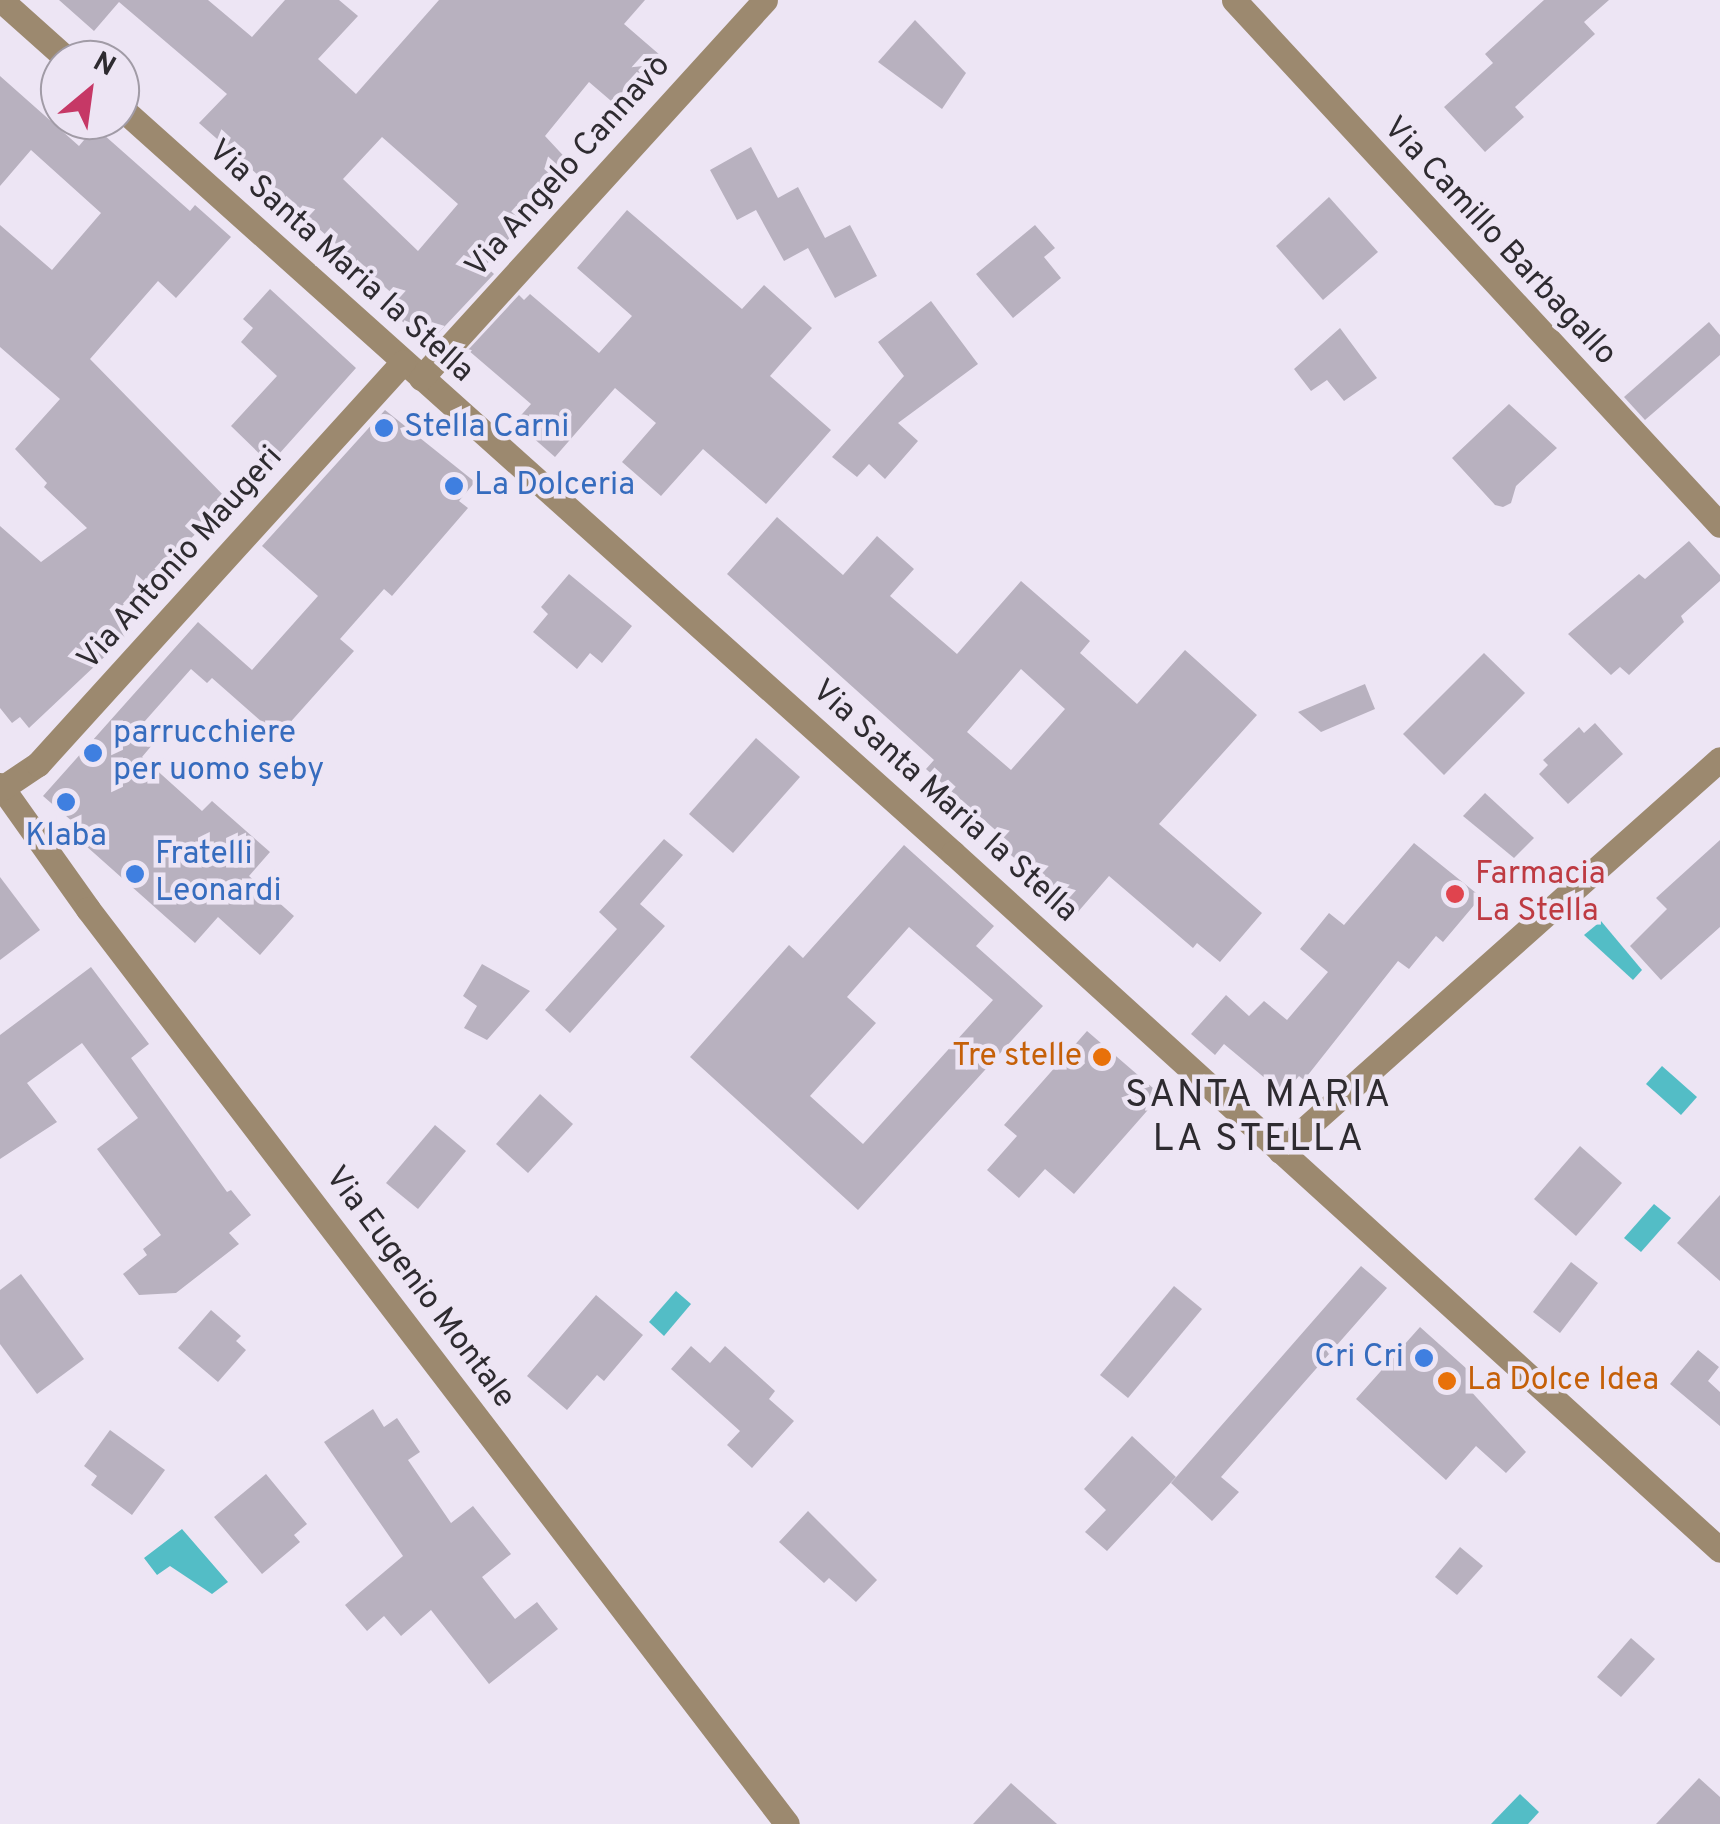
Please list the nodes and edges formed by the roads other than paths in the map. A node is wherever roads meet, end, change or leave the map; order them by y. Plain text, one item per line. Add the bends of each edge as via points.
1 (2, 0) edge
2 (766, 0) edge
3 (1234, 0) edge
4 (46, 40) edge
5 (140, 126) edge
6 (412, 370) junction
7 (1720, 526) edge
8 (1720, 760) edge
9 (1, 787) edge
10 (1280, 1151) junction
11 (1720, 1550) edge
12 (788, 1824) edge

1 - 4 street
2 - 6 street, Via Angelo Cannavò
3 - 7 street, Via Camillo Barbagallo
5 - 6 street, Via Santa Maria la Stella
6 - 9 street, Via Antonio Maugeri via 38,764
6 - 10 street, Via Santa Maria la Stella
8 - 10 street
9 - 12 street, Via Eugenio Montale
10 - 11 street, Via Santa Maria la Stella

